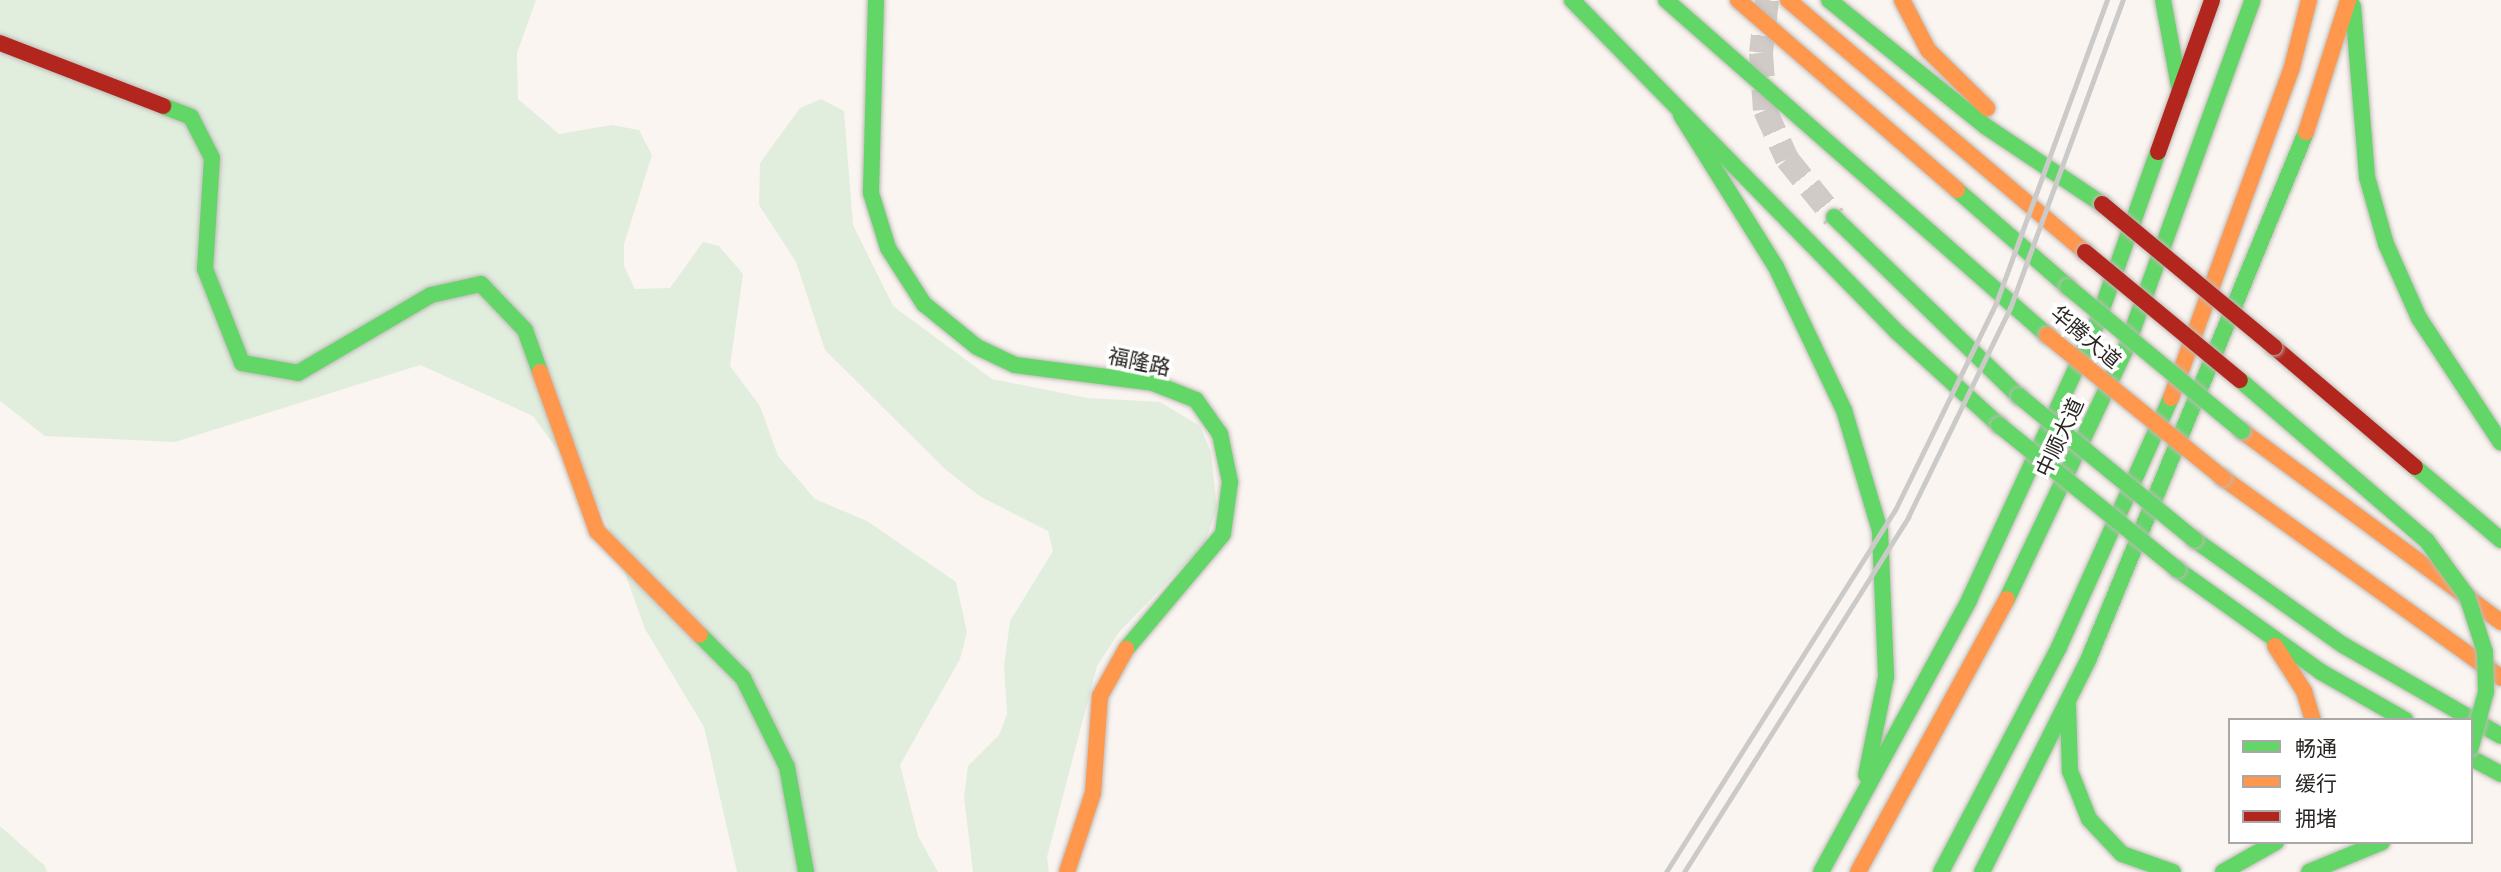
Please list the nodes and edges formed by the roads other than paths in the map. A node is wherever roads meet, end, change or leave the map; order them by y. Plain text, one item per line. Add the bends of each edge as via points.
1 (876, 0) edge
2 (1572, 0) edge
3 (1666, 0) edge
4 (1738, 0) edge
5 (1788, 0) edge
6 (1829, 0) edge
7 (1902, 0) edge
8 (2163, 0) edge
9 (2212, 0) edge
10 (2253, 0) edge
11 (2309, 0) edge
12 (2351, 0) edge
13 (0, 43) edge
14 (2180, 93) junction
15 (1681, 115) junction
16 (2078, 185) junction
17 (1834, 217) tunnel mouth
18 (2501, 443) edge
19 (2501, 540) edge
20 (2501, 622) edge
21 (2267, 633) junction
22 (2501, 678) edge
23 (2067, 703) junction
24 (2312, 718) edge
25 (2402, 718) edge
26 (2470, 718) edge
27 (2473, 720) edge
28 (2501, 736) edge
29 (2473, 740) edge
30 (2473, 759) edge
31 (2497, 773) edge
32 (1861, 802) junction
33 (2272, 844) edge
34 (2377, 844) edge
35 (806, 872) edge
36 (1066, 872) edge
37 (1821, 872) edge
38 (1858, 872) edge
39 (1941, 872) edge
40 (1982, 872) edge
41 (2173, 872) edge
42 (2223, 872) edge
43 (2309, 872) edge

1 - 36 main road, 福隆路 via 871,193 888,248 924,304 977,347 1015,365 1153,383 1196,400 1220,434 1230,482 1223,534 1123,653 1100,696 1093,793
2 - 15 main road
3 - 22 main road, 华腾大道, bridge via 2047,335 2223,478
4 - 20 main road, 华腾大道, bridge via 2068,287 2242,431
5 - 29 main road, bridge via 2344,465 2427,541 2467,596 2485,652 2486,692
6 - 16 main road via 1986,126
7 - 16 main road via 1928,50 1953,78
8 - 14 main road
9 - 14 main road
10 - 38 main road, 中顺大道 via 2126,348 1998,619
11 - 39 main road via 2292,67 2175,388 2059,647
12 - 18 main road via 2367,177 2386,244 2419,318
12 - 23 main road via 2326,80 2203,391
13 - 35 main road via 191,117 212,158 205,269 242,363 298,373 431,295 481,284 525,330 597,531 743,678 787,766
14 - 32 main road via 2097,323 1969,600
15 - 21 main road, bridge via 1999,425 2178,570
15 - 32 main road via 1776,267 1844,410 1880,531 1886,677
16 - 19 main road, bridge
17 - 26 main road, bridge via 2019,396 2195,540 2343,645
21 - 24 main road via 2304,691
21 - 25 main road
23 - 40 main road
23 - 41 main road via 2070,771 2089,819 2122,854
27 - 28 main road, bridge
30 - 31 main road
32 - 37 main road
33 - 42 main road
34 - 43 main road

